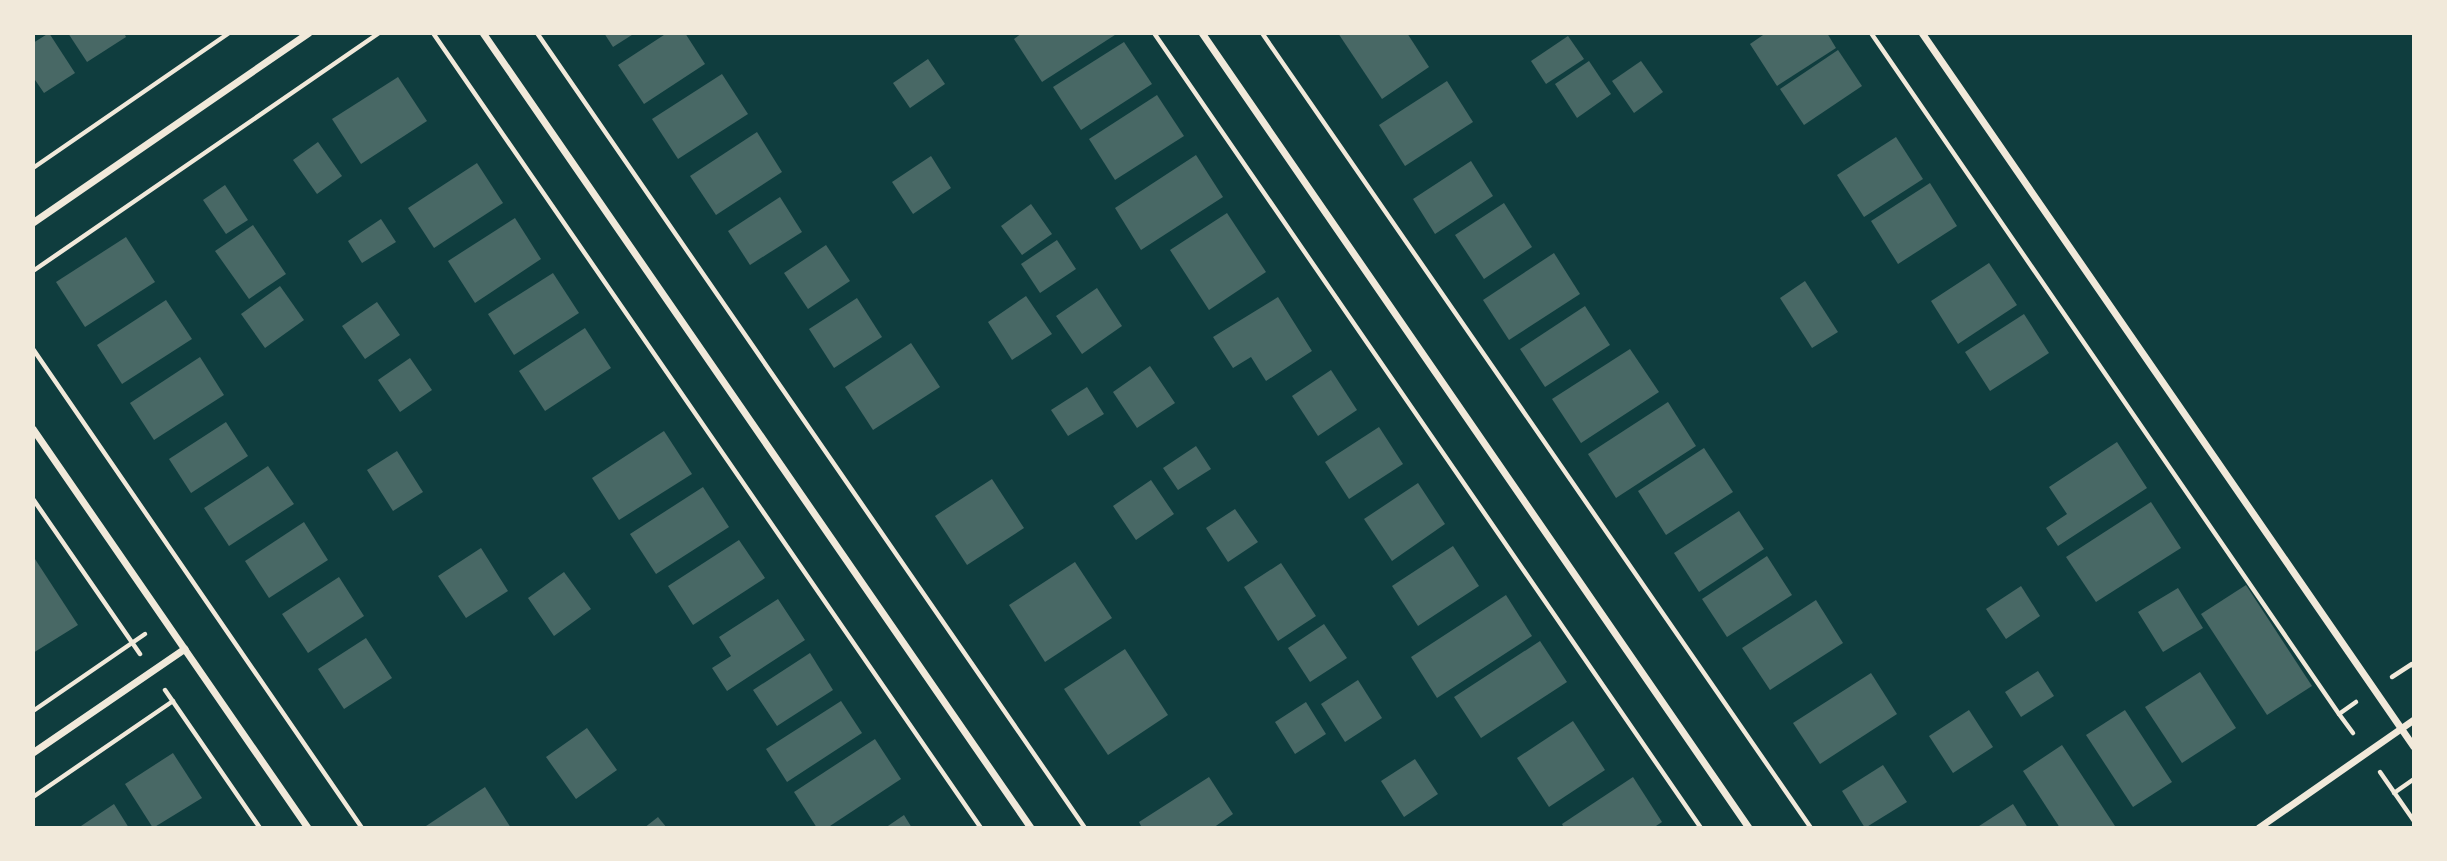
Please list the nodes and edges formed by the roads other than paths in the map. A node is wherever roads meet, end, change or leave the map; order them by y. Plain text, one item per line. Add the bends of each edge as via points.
1 (309, 33) edge
2 (483, 33) edge
3 (1202, 33) edge
4 (1922, 33) edge
5 (33, 223) edge
6 (33, 429) edge
7 (185, 649) junction
8 (2414, 720) edge
9 (2401, 729) junction
10 (2414, 747) edge
11 (33, 753) edge
12 (308, 828) edge
13 (1031, 828) edge
14 (1749, 828) edge
15 (2259, 828) edge

1 - 5 street
2 - 13 street
3 - 14 street
4 - 9 street
6 - 7 street
7 - 11 street
7 - 12 street
8 - 9 street
9 - 10 street
9 - 15 street

